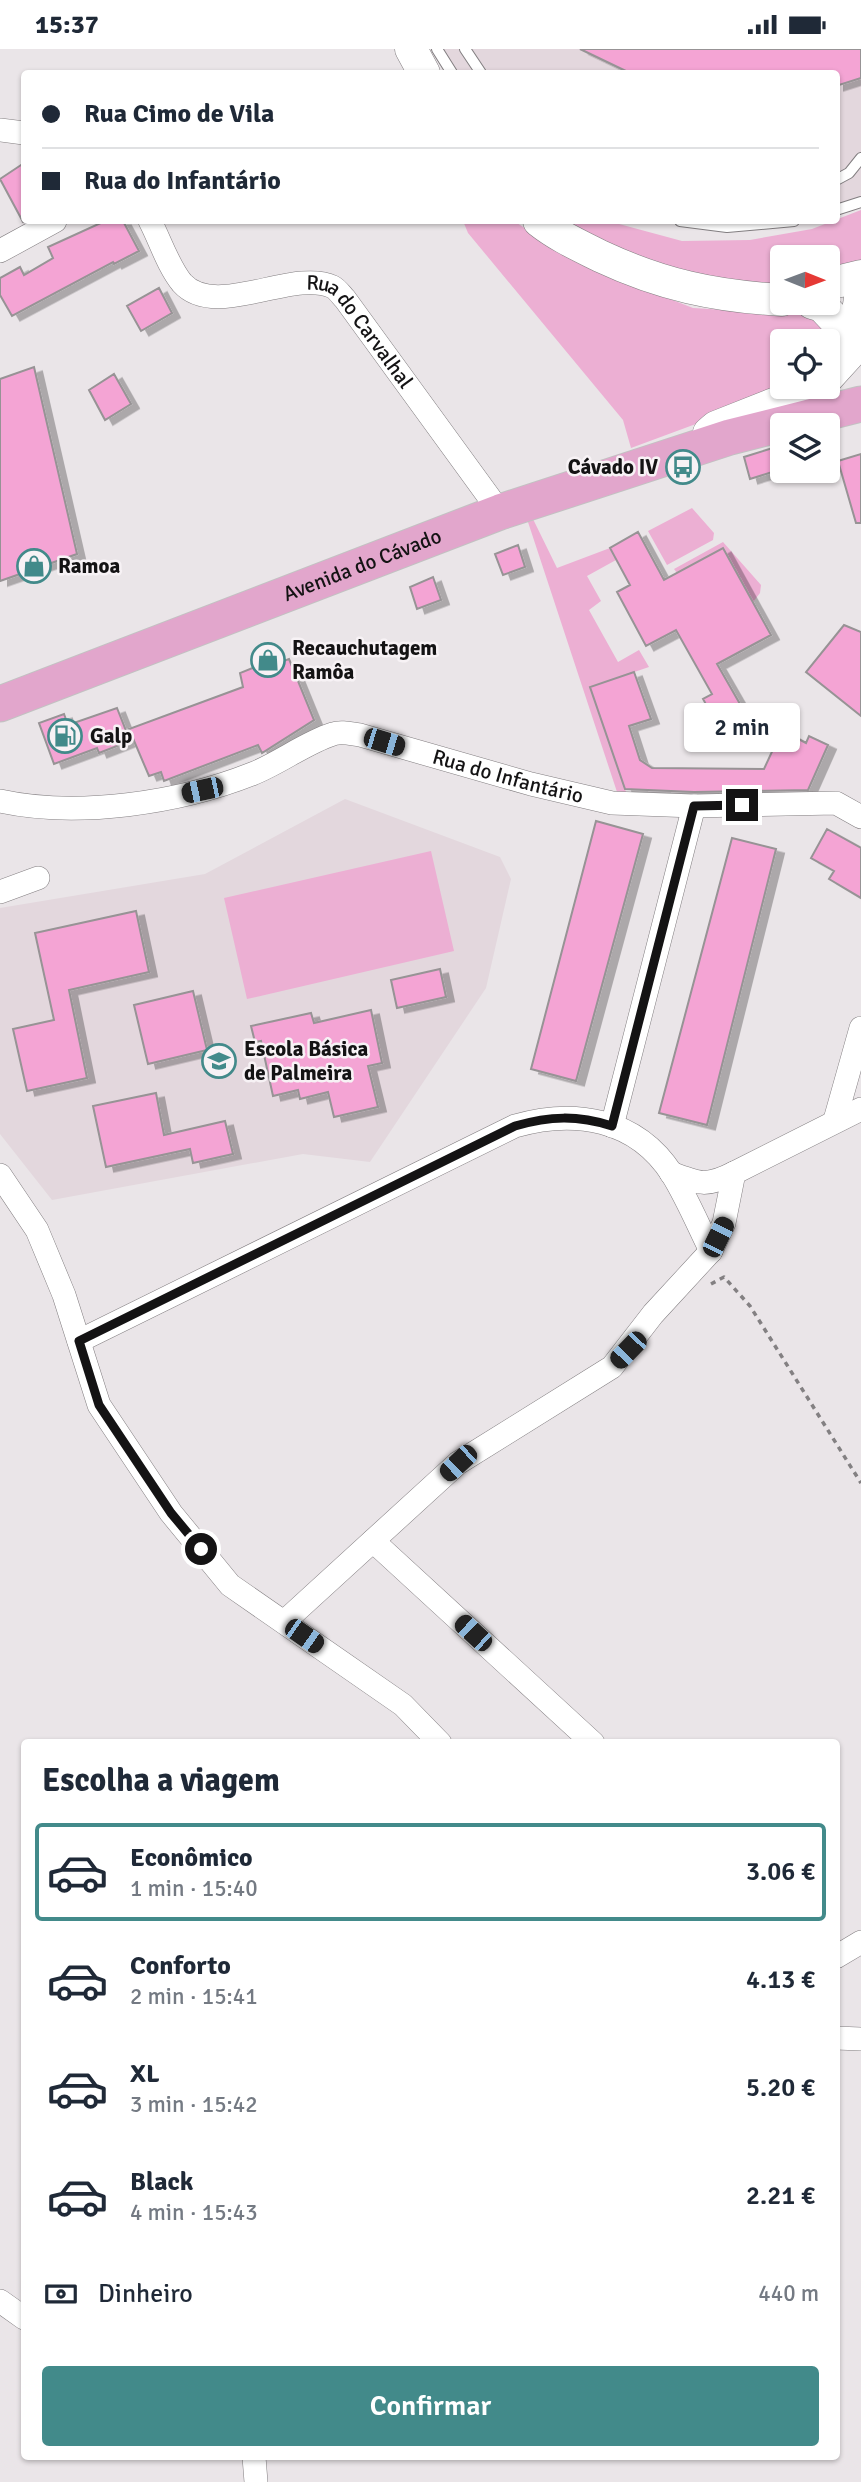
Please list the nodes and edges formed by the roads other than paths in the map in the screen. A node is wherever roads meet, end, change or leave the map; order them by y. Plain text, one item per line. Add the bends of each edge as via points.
1 (411, 49) edge
2 (437, 49) edge
3 (465, 49) edge
4 (422, 70) edge
5 (450, 70) edge
6 (479, 70) edge
7 (0, 130) edge
8 (21, 133) edge
9 (861, 158) edge
10 (840, 178) edge
11 (861, 202) edge
12 (840, 209) edge
13 (50, 224) edge
14 (152, 224) edge
15 (543, 224) edge
16 (704, 224) edge
17 (760, 224) edge
18 (0, 251) edge
19 (861, 276) edge
20 (840, 281) edge
21 (861, 291) edge
22 (770, 297) edge
23 (831, 315) edge
24 (858, 343) edge
25 (840, 364) edge
26 (861, 380) edge
27 (787, 399) edge
28 (861, 404) edge
29 (730, 437) junction
30 (690, 450) junction
31 (500, 512) junction
32 (0, 704) edge
33 (0, 801) edge
34 (694, 806) junction
35 (861, 817) edge
36 (38, 878) dead end
37 (0, 892) edge
38 (861, 1028) edge
39 (861, 1109) edge
40 (835, 1120) junction
41 (612, 1126) junction
42 (671, 1173) junction
43 (734, 1173) junction
44 (0, 1175) edge
45 (711, 1251) junction
46 (79, 1341) junction
47 (373, 1541) junction
48 (284, 1622) junction
49 (436, 1739) edge
50 (589, 1739) edge
51 (861, 1942) edge
52 (840, 1955) edge
53 (840, 2038) edge
54 (861, 2039) edge
55 (0, 2301) edge
56 (21, 2316) edge
57 (253, 2460) edge
58 (256, 2482) edge

1 - 4 street
2 - 5 lane
3 - 6 lane
7 - 8 street
9 - 10 lane
11 - 12 lane
13 - 18 street
14 - 31 street, Rua do Carvalhal via 182,283 198,294 217,296 308,284 334,287
15 - 22 street via 558,236 646,277 704,293
16 - 17 lane
19 - 20 street
21 - 24 street
23 - 24 street
24 - 25 street
26 - 29 main road, Avenida do Cávado
27 - 30 street via 716,427
28 - 29 main road, Avenida do Cávado
29 - 30 main road, Avenida do Cávado
30 - 31 main road, Avenida do Cávado
31 - 32 main road, Avenida do Cávado
33 - 34 street, Rua do Infantário via 99,807 155,800 226,785 335,733 360,735 612,803
34 - 35 street, Rua do Infantário via 836,803
34 - 41 street
36 - 37 street
38 - 40 street
39 - 40 street
40 - 43 street
41 - 42 street via 638,1139
41 - 46 street via 574,1116 515,1126
42 - 43 street via 714,1184
42 - 45 street
43 - 45 street via 724,1223
44 - 46 street via 37,1230
45 - 47 street via 612,1367 458,1463
46 - 48 street via 99,1405 171,1513 230,1585
47 - 48 street
47 - 50 street
48 - 49 street via 403,1705
51 - 52 street
53 - 54 street
55 - 56 street
57 - 58 street

